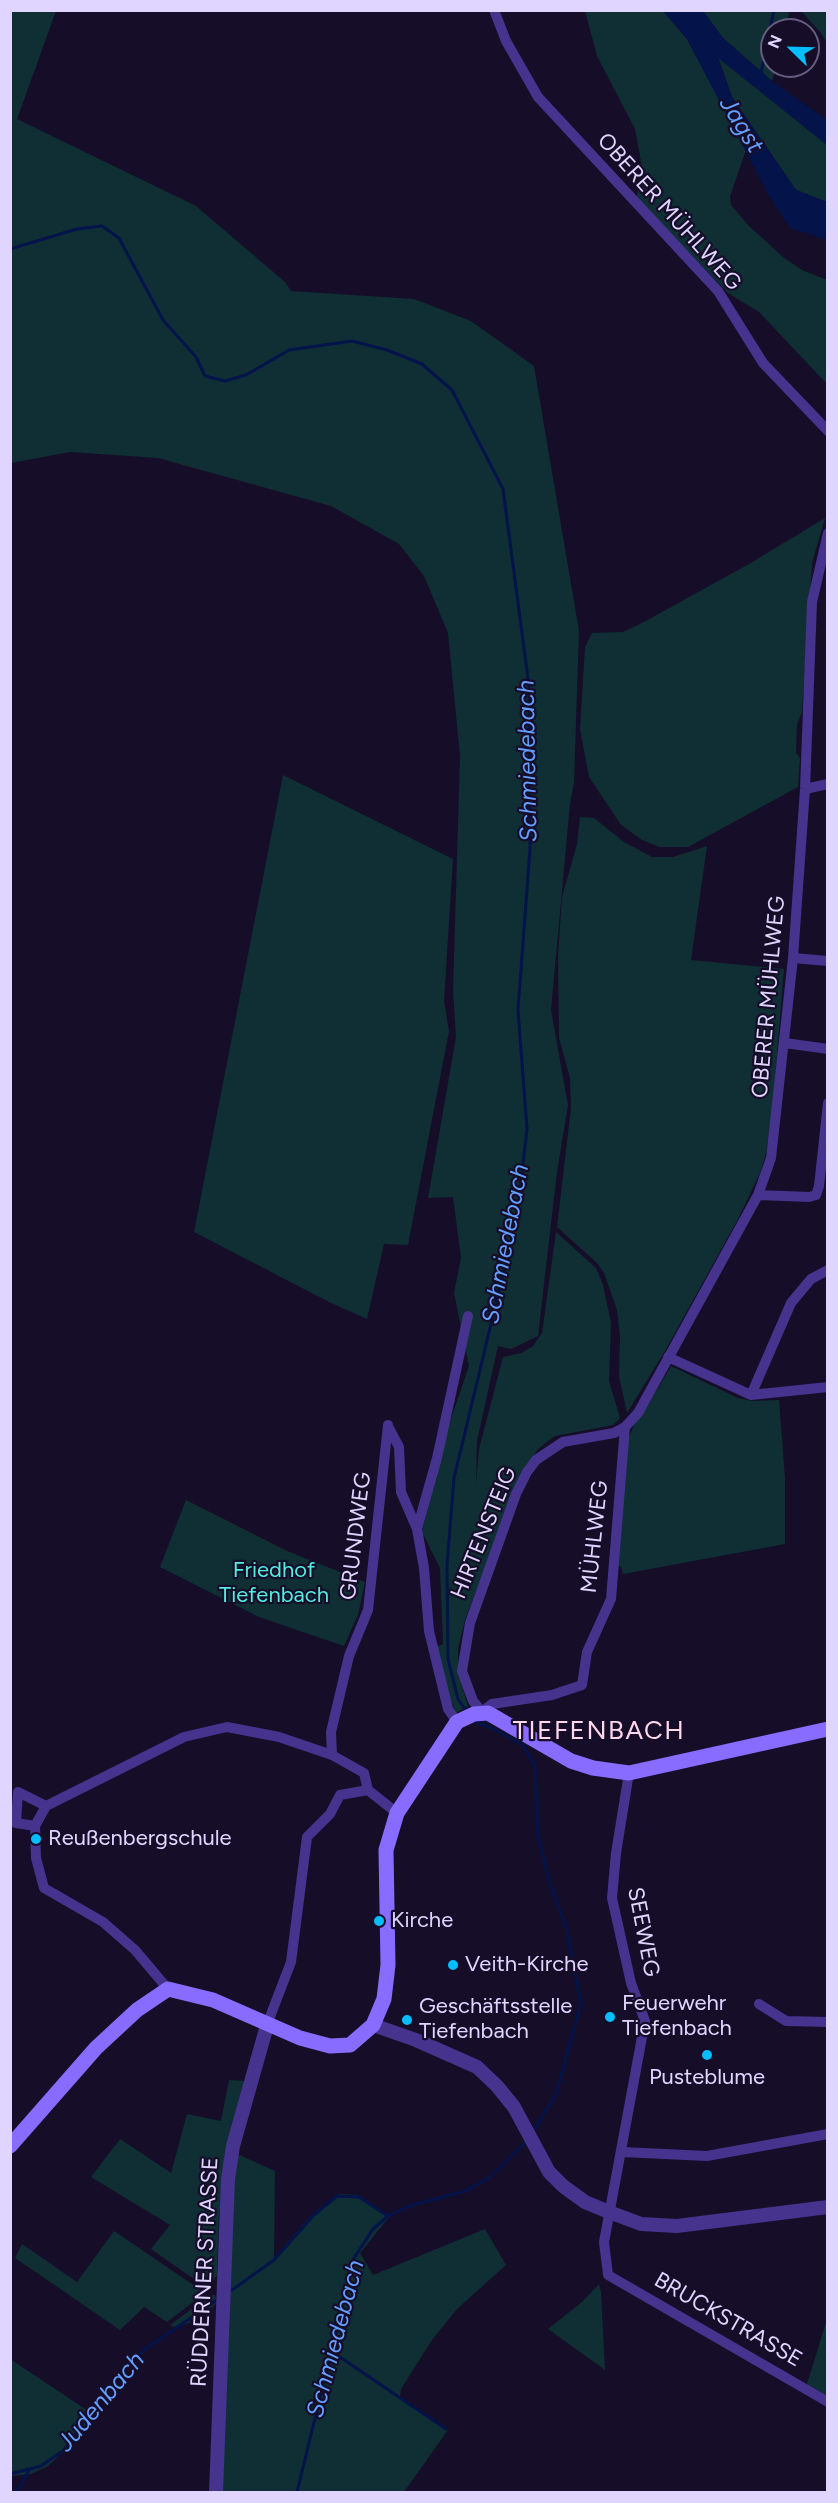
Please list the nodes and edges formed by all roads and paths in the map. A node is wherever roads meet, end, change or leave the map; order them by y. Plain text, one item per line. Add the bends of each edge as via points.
1 (494, 10) edge
2 (828, 432) edge
3 (828, 533) edge
4 (828, 784) edge
5 (806, 789) junction
6 (793, 958) junction
7 (828, 961) edge
8 (785, 1043) junction
9 (828, 1049) edge
10 (828, 1103) edge
11 (758, 1195) junction
12 (828, 1270) edge
13 (468, 1316) dead end
14 (668, 1358) junction
15 (828, 1387) edge
16 (751, 1395) junction
17 (625, 1427) junction
18 (417, 1529) junction
19 (468, 1717) junction
20 (828, 1729) edge
21 (332, 1755) junction
22 (629, 1773) junction
23 (14, 1790) edge
24 (368, 1790) junction
25 (46, 1806) junction
26 (397, 1813) junction
27 (35, 1826) junction
28 (168, 1989) junction
29 (759, 2004) dead end
30 (268, 2022) junction
31 (828, 2022) edge
32 (373, 2025) junction
33 (828, 2134) edge
34 (10, 2146) edge
35 (622, 2152) junction
36 (828, 2207) edge
37 (609, 2212) junction
38 (608, 2274) joint
39 (828, 2402) edge
40 (216, 2493) edge

1 - 2 street, OBERER MÜHLWEG via 506,42 538,97 718,291 764,363
3 - 5 street, OBERER MÜHLWEG via 812,602
4 - 5 street
5 - 6 street, OBERER MÜHLWEG
6 - 7 street
6 - 8 street, OBERER MÜHLWEG
8 - 9 street
8 - 11 street, OBERER MÜHLWEG via 771,1158
10 - 11 street via 816,1194
11 - 14 street, OBERER MÜHLWEG
12 - 16 street via 811,1279 791,1302
13 - 18 street
14 - 16 street
14 - 17 street, OBERER MÜHLWEG via 638,1413
15 - 16 street
17 - 19 street, HIRTENSTEIG via 563,1442 536,1460 527,1472 470,1623 462,1671 473,1701
17 - 19 street, MÜHLWEG via 611,1599 587,1652 582,1685 552,1695 492,1704
18 - 19 street via 429,1631 448,1709
18 - 21 street, GRUNDWEG via 401,1491 399,1447 388,1425 368,1610 338,1697 331,1732
19 - 22 main road via 507,1722 571,1761
19 - 26 main road
20 - 22 main road
21 - 24 street via 364,1773
21 - 25 street via 279,1737 227,1727 184,1737
22 - 35 street, SEEWEG via 612,1898 631,1983 645,2021
23 - 25 street
23 - 27 street via 16,1823
24 - 26 street
24 - 30 street via 340,1796 330,1814 307,1837 291,1962
25 - 27 street
26 - 32 main road via 386,1850 388,1965 384,1999
27 - 28 street via 36,1858 44,1888 103,1922 135,1950
28 - 30 main road via 213,2000
28 - 34 main road via 137,2010 96,2048
29 - 31 street via 786,2021
30 - 32 main road via 300,2038 330,2046 350,2045
30 - 40 street, RÜDDERNER STRASSE via 233,2146 228,2179
32 - 37 street via 477,2067 508,2100 549,2172 585,2202
33 - 35 street via 707,2156
35 - 37 street, SEEWEG
36 - 37 street via 677,2226 641,2224
37 - 38 street, SEEWEG via 604,2242
38 - 39 street, BRUCKSTRASSE

